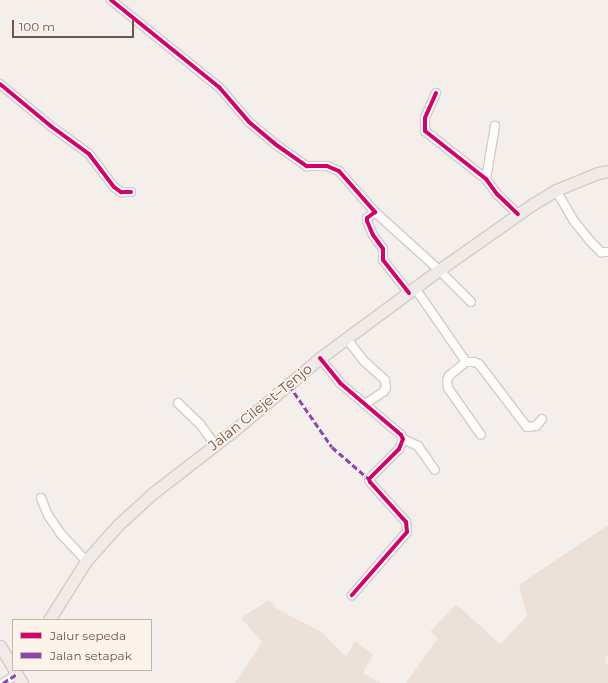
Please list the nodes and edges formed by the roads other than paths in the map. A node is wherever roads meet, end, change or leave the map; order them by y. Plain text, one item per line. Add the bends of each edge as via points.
1 (111, 0) edge
2 (0, 84) edge
3 (436, 93) dead end
4 (495, 126) dead end
5 (608, 171) edge
6 (486, 179) junction
7 (556, 190) junction
8 (131, 192) dead end
9 (375, 212) junction
10 (518, 214) junction
11 (608, 252) edge
12 (439, 270) junction
13 (412, 291) junction
14 (471, 302) dead end
15 (346, 338) junction
16 (320, 358) junction
17 (466, 362) junction
18 (178, 403) dead end
19 (365, 404) junction
20 (542, 419) dead end
21 (481, 435) dead end
22 (403, 439) junction
23 (215, 445) junction
24 (435, 470) dead end
25 (41, 498) dead end
26 (86, 561) junction
27 (352, 595) dead end
28 (50, 619) edge
29 (1, 648) edge
30 (12, 655) edge
31 (12, 664) edge
32 (19, 675) edge
33 (3, 683) edge

1 - 9 street via 219,87 261,133 307,166 327,166 339,171
2 - 8 street via 52,127 90,154 114,188 121,192
3 - 6 street via 425,118 425,131
4 - 6 street
5 - 7 main road, Jalan Cilejet–Tenjo
6 - 10 street via 497,194
7 - 10 main road, Jalan Cilejet–Tenjo
7 - 11 street via 574,221 590,241 601,252
9 - 12 street
9 - 13 street via 367,221 383,249 384,260
10 - 12 main road, Jalan Cilejet–Tenjo
12 - 13 main road, Jalan Cilejet–Tenjo
12 - 14 street
13 - 15 main road, Jalan Cilejet–Tenjo
13 - 17 street
15 - 16 main road, Jalan Cilejet–Tenjo
15 - 19 street via 364,361 385,380 386,388 383,392
16 - 19 street via 340,383
16 - 23 main road, Jalan Cilejet–Tenjo
17 - 20 street via 479,364 527,427 536,426
17 - 21 street via 449,376 448,388
18 - 23 street via 200,424
19 - 22 street
22 - 24 street via 418,446
22 - 27 street via 399,449 369,479 406,522 407,532
23 - 26 main road, Jalan Cilejet–Tenjo via 153,493 118,525
25 - 26 street via 48,515 61,534
26 - 28 main road, Jalan Cilejet–Tenjo
29 - 30 main road
29 - 31 main road
32 - 33 street

